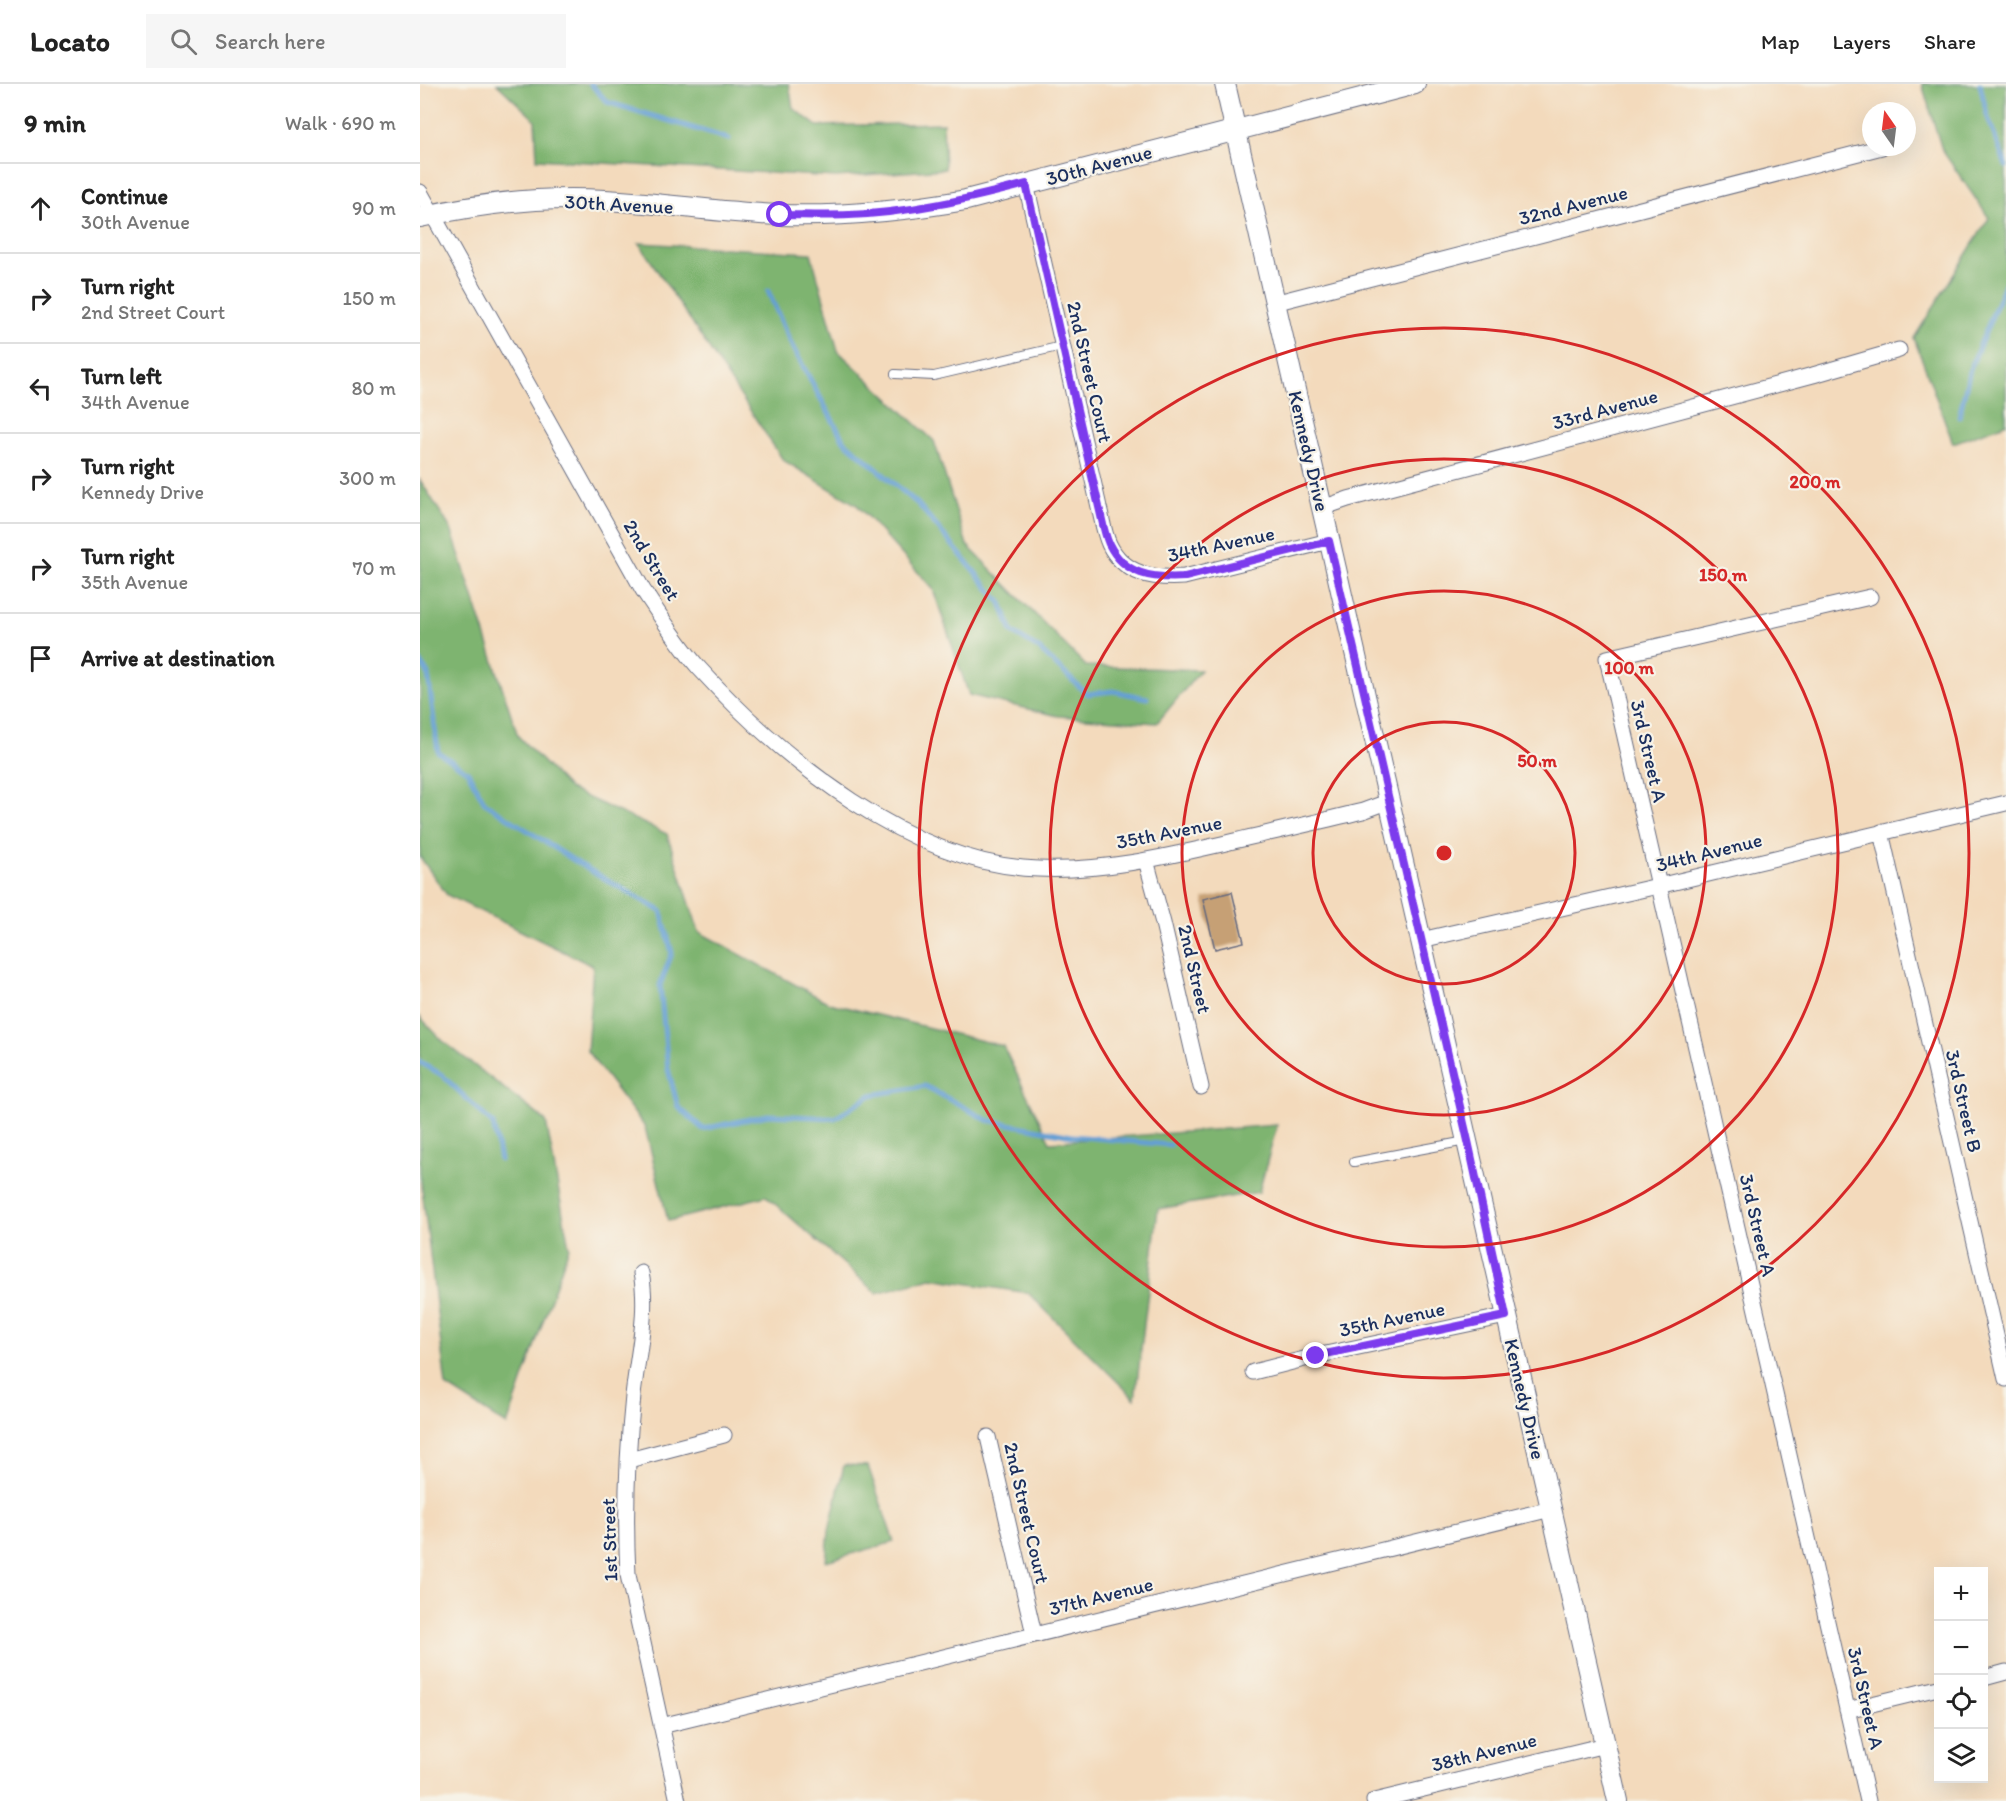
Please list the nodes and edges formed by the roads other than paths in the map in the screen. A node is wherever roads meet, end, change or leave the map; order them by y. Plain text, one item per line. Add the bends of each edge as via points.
1 (1226, 84) edge
2 (1415, 84) edge
3 (1236, 130) junction
4 (1862, 152) edge
5 (1026, 184) junction
6 (420, 192) edge
7 (426, 216) edge
8 (1274, 303) junction
9 (1062, 346) junction
10 (1899, 350) dead end
11 (895, 374) dead end
12 (1322, 508) junction
13 (1329, 541) junction
14 (1124, 565) joint
15 (1870, 597) dead end
16 (1390, 801) junction
17 (2006, 803) edge
18 (1881, 832) junction
19 (954, 854) joint
20 (1146, 860) junction
21 (1658, 886) junction
22 (1421, 940) junction
23 (1201, 1087) dead end
24 (1468, 1141) junction
25 (1354, 1162) dead end
26 (641, 1273) dead end
27 (1506, 1316) junction
28 (1253, 1372) dead end
29 (2006, 1379) edge
30 (724, 1435) dead end
31 (988, 1437) dead end
32 (629, 1460) junction
33 (1551, 1509) junction
34 (1034, 1634) junction
35 (2006, 1672) edge
36 (1988, 1677) edge
37 (1934, 1689) edge
38 (1847, 1710) junction
39 (661, 1726) junction
40 (1605, 1744) junction
41 (678, 1801) edge
42 (1374, 1801) edge
43 (1618, 1801) edge
44 (1869, 1801) edge

1 - 3 street, Kennedy Drive
2 - 3 street, 30th Avenue
3 - 5 street, 30th Avenue
3 - 8 street, Kennedy Drive
4 - 8 street, 32nd Avenue
5 - 7 street, 30th Avenue via 966,200 850,215 780,215 602,199 493,203
5 - 9 street, 2nd Street Court
6 - 7 street, 2nd Street
7 - 19 street, 2nd Street via 644,590 698,666 773,741 849,800
8 - 12 street, Kennedy Drive
9 - 11 lane via 934,376
9 - 14 street, 2nd Street Court via 1109,544
10 - 12 street, 33rd Avenue
12 - 13 street, Kennedy Drive
13 - 14 street, 34th Avenue via 1185,577 1163,579
13 - 16 street, Kennedy Drive
15 - 21 street, 3rd Street A via 1607,657
16 - 20 street, 35th Avenue via 1352,814
16 - 22 street, Kennedy Drive
17 - 18 street, 34th Avenue
18 - 21 street, 34th Avenue
18 - 29 street, 3rd Street B
19 - 20 street, 35th Avenue via 1041,870
20 - 23 street, 2nd Street
21 - 22 street, 34th Avenue
21 - 38 street, 3rd Street A
22 - 24 street, Kennedy Drive
24 - 25 lane
24 - 27 street, Kennedy Drive
26 - 32 street, 1st Street via 643,1310
27 - 28 street, 35th Avenue
27 - 33 street, Kennedy Drive
30 - 32 street
31 - 34 street, 2nd Street Court
32 - 39 street, 1st Street via 628,1575
33 - 34 street, 37th Avenue
33 - 40 street, Kennedy Drive
34 - 39 street, 37th Avenue
35 - 36 street
37 - 38 street
38 - 44 street, 3rd Street A
39 - 41 street, 1st Street
40 - 42 street, 38th Avenue
40 - 43 street, Kennedy Drive

